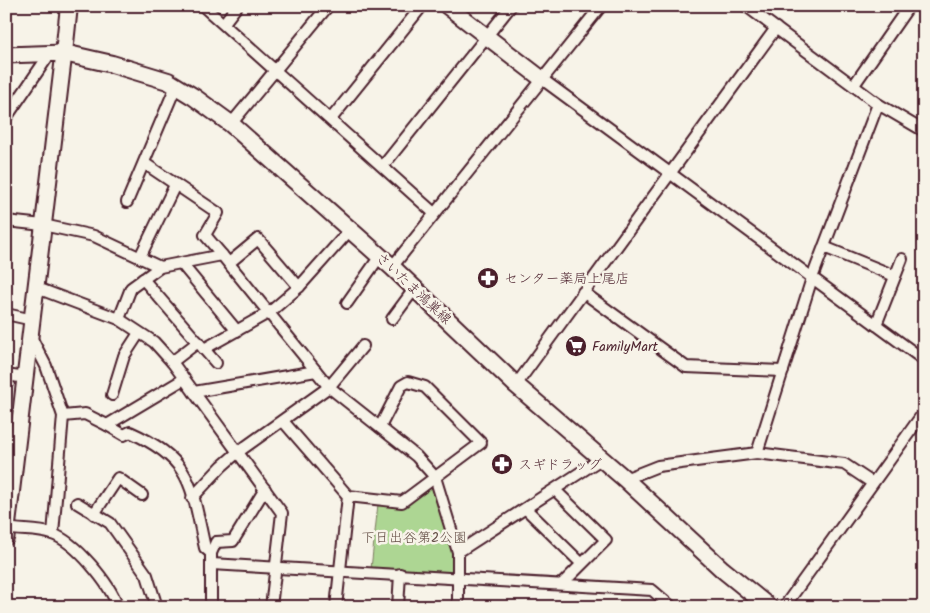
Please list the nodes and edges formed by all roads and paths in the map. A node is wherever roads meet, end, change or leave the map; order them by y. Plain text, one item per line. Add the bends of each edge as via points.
1 (69, 6) edge
2 (203, 6) edge
3 (237, 6) edge
4 (328, 6) edge
5 (422, 6) edge
6 (447, 6) edge
7 (511, 6) edge
8 (601, 6) edge
9 (746, 6) edge
10 (909, 6) edge
11 (224, 23) junction
12 (776, 28) junction
13 (486, 37) junction
14 (57, 52) junction
15 (6, 55) edge
16 (276, 70) junction
17 (542, 79) junction
18 (854, 85) junction
19 (176, 86) junction
20 (878, 104) junction
21 (6, 118) edge
22 (331, 119) junction
23 (231, 124) junction
24 (924, 131) edge
25 (144, 163) junction
26 (383, 166) junction
27 (670, 173) junction
28 (175, 185) junction
29 (127, 202) dead end
30 (434, 213) junction
31 (6, 221) edge
32 (43, 225) junction
33 (349, 231) junction
34 (824, 247) junction
35 (140, 257) junction
36 (225, 259) junction
37 (902, 259) dead end
38 (386, 262) junction
39 (181, 263) junction
40 (160, 267) junction
41 (895, 276) junction
42 (812, 278) junction
43 (143, 280) junction
44 (300, 287) junction
45 (37, 288) junction
46 (415, 288) junction
47 (583, 292) junction
48 (347, 303) dead end
49 (270, 312) junction
50 (6, 314) edge
51 (119, 319) junction
52 (392, 319) dead end
53 (33, 320) junction
54 (876, 325) junction
55 (237, 331) junction
56 (139, 333) junction
57 (31, 337) junction
58 (201, 345) junction
59 (363, 346) dead end
60 (924, 360) edge
61 (172, 362) junction
62 (216, 364) dead end
63 (316, 371) junction
64 (783, 371) junction
65 (6, 375) edge
66 (26, 378) junction
67 (184, 379) junction
68 (516, 384) junction
69 (329, 387) junction
70 (194, 392) junction
71 (112, 395) dead end
72 (924, 412) edge
73 (63, 416) junction
74 (283, 421) junction
75 (107, 425) junction
76 (380, 427) junction
77 (238, 452) junction
78 (757, 453) junction
79 (601, 459) junction
80 (435, 477) junction
81 (625, 479) junction
82 (871, 482) junction
83 (266, 489) junction
84 (554, 490) junction
85 (142, 495) dead end
86 (348, 496) junction
87 (192, 498) junction
88 (77, 503) dead end
89 (526, 509) junction
90 (94, 514) junction
91 (7, 531) edge
92 (53, 534) junction
93 (458, 552) junction
94 (211, 558) junction
95 (581, 563) junction
96 (276, 568) junction
97 (338, 572) junction
98 (400, 574) junction
99 (460, 578) junction
100 (562, 584) junction
101 (211, 602) dead end
102 (118, 607) edge
103 (157, 607) edge
104 (271, 607) edge
105 (336, 607) edge
106 (398, 607) edge
107 (458, 607) edge
108 (672, 607) edge
109 (769, 607) edge
110 (784, 607) edge

1 - 14 main road
2 - 11 street
3 - 11 street
4 - 16 street
5 - 22 street
6 - 13 street
7 - 13 street
8 - 17 street
9 - 12 street
10 - 18 street
11 - 16 street
12 - 18 street
12 - 27 street
13 - 17 street
13 - 26 street
14 - 15 street
14 - 19 main road, さいたま鴻巣線 via 112,64
14 - 21 street
14 - 32 street
16 - 22 street
16 - 23 street
17 - 27 street
17 - 30 street
18 - 20 street
19 - 23 main road, さいたま鴻巣線
19 - 25 street
20 - 24 street
20 - 34 street
22 - 26 street
23 - 33 main road, さいたま鴻巣線
25 - 28 street
25 - 29 street
26 - 30 street
27 - 42 street
27 - 47 street
28 - 35 street
28 - 36 street via 218,214 205,235
30 - 38 street
31 - 32 street
32 - 35 street via 94,236
32 - 45 street
33 - 38 main road, さいたま鴻巣線
33 - 44 street
34 - 41 street
34 - 42 street
35 - 40 street
36 - 39 street
36 - 44 street via 258,239
36 - 49 street
37 - 41 street
38 - 46 main road, さいたま鴻巣線
38 - 48 street
39 - 40 street
39 - 55 street
40 - 43 street
41 - 54 street
42 - 54 street
42 - 64 street
43 - 51 street via 131,288
43 - 58 street
44 - 49 street
45 - 51 street
45 - 53 street
46 - 52 street
46 - 68 main road, さいたま鴻巣線
47 - 64 street via 686,367
47 - 68 street
49 - 55 street
49 - 63 street
50 - 53 street
51 - 56 street
53 - 57 street
54 - 60 street
55 - 58 street
56 - 61 street via 154,342
56 - 71 street via 124,356
57 - 66 street
57 - 73 street via 46,366
58 - 61 street
58 - 62 street
59 - 69 street
61 - 67 street
63 - 69 street
63 - 70 street
64 - 78 street
65 - 66 street
66 - 91 street
67 - 70 street
67 - 75 street
68 - 79 main road, さいたま鴻巣線
69 - 74 street
69 - 76 street
70 - 77 street
72 - 82 street
73 - 75 street via 85,414
73 - 92 street
74 - 77 street
74 - 86 street
75 - 87 street via 124,435 130,432 172,456 184,471
76 - 80 street via 416,456
76 - 80 street via 401,386 408,382 425,387 481,443
77 - 83 street
77 - 87 street
78 - 81 street via 658,466
78 - 82 street via 844,464
79 - 81 main road, さいたま鴻巣線
79 - 84 street
80 - 86 street via 402,502
80 - 93 street
81 - 109 main road, さいたま鴻巣線 via 722,569
82 - 110 street
83 - 94 street via 233,541 216,542
83 - 96 street via 282,513
84 - 89 street
84 - 95 street via 606,540
85 - 90 street via 118,478
86 - 97 street
87 - 94 street via 205,548
88 - 90 street
89 - 93 street
89 - 95 street
90 - 103 street via 110,523 147,574
91 - 92 street
92 - 102 street via 83,555 114,596
93 - 99 street
94 - 96 street
94 - 101 street
95 - 100 street
96 - 97 street
96 - 104 street
97 - 98 street
97 - 105 street
98 - 99 street
98 - 106 street
99 - 100 street
99 - 107 street
100 - 108 street via 652,590

